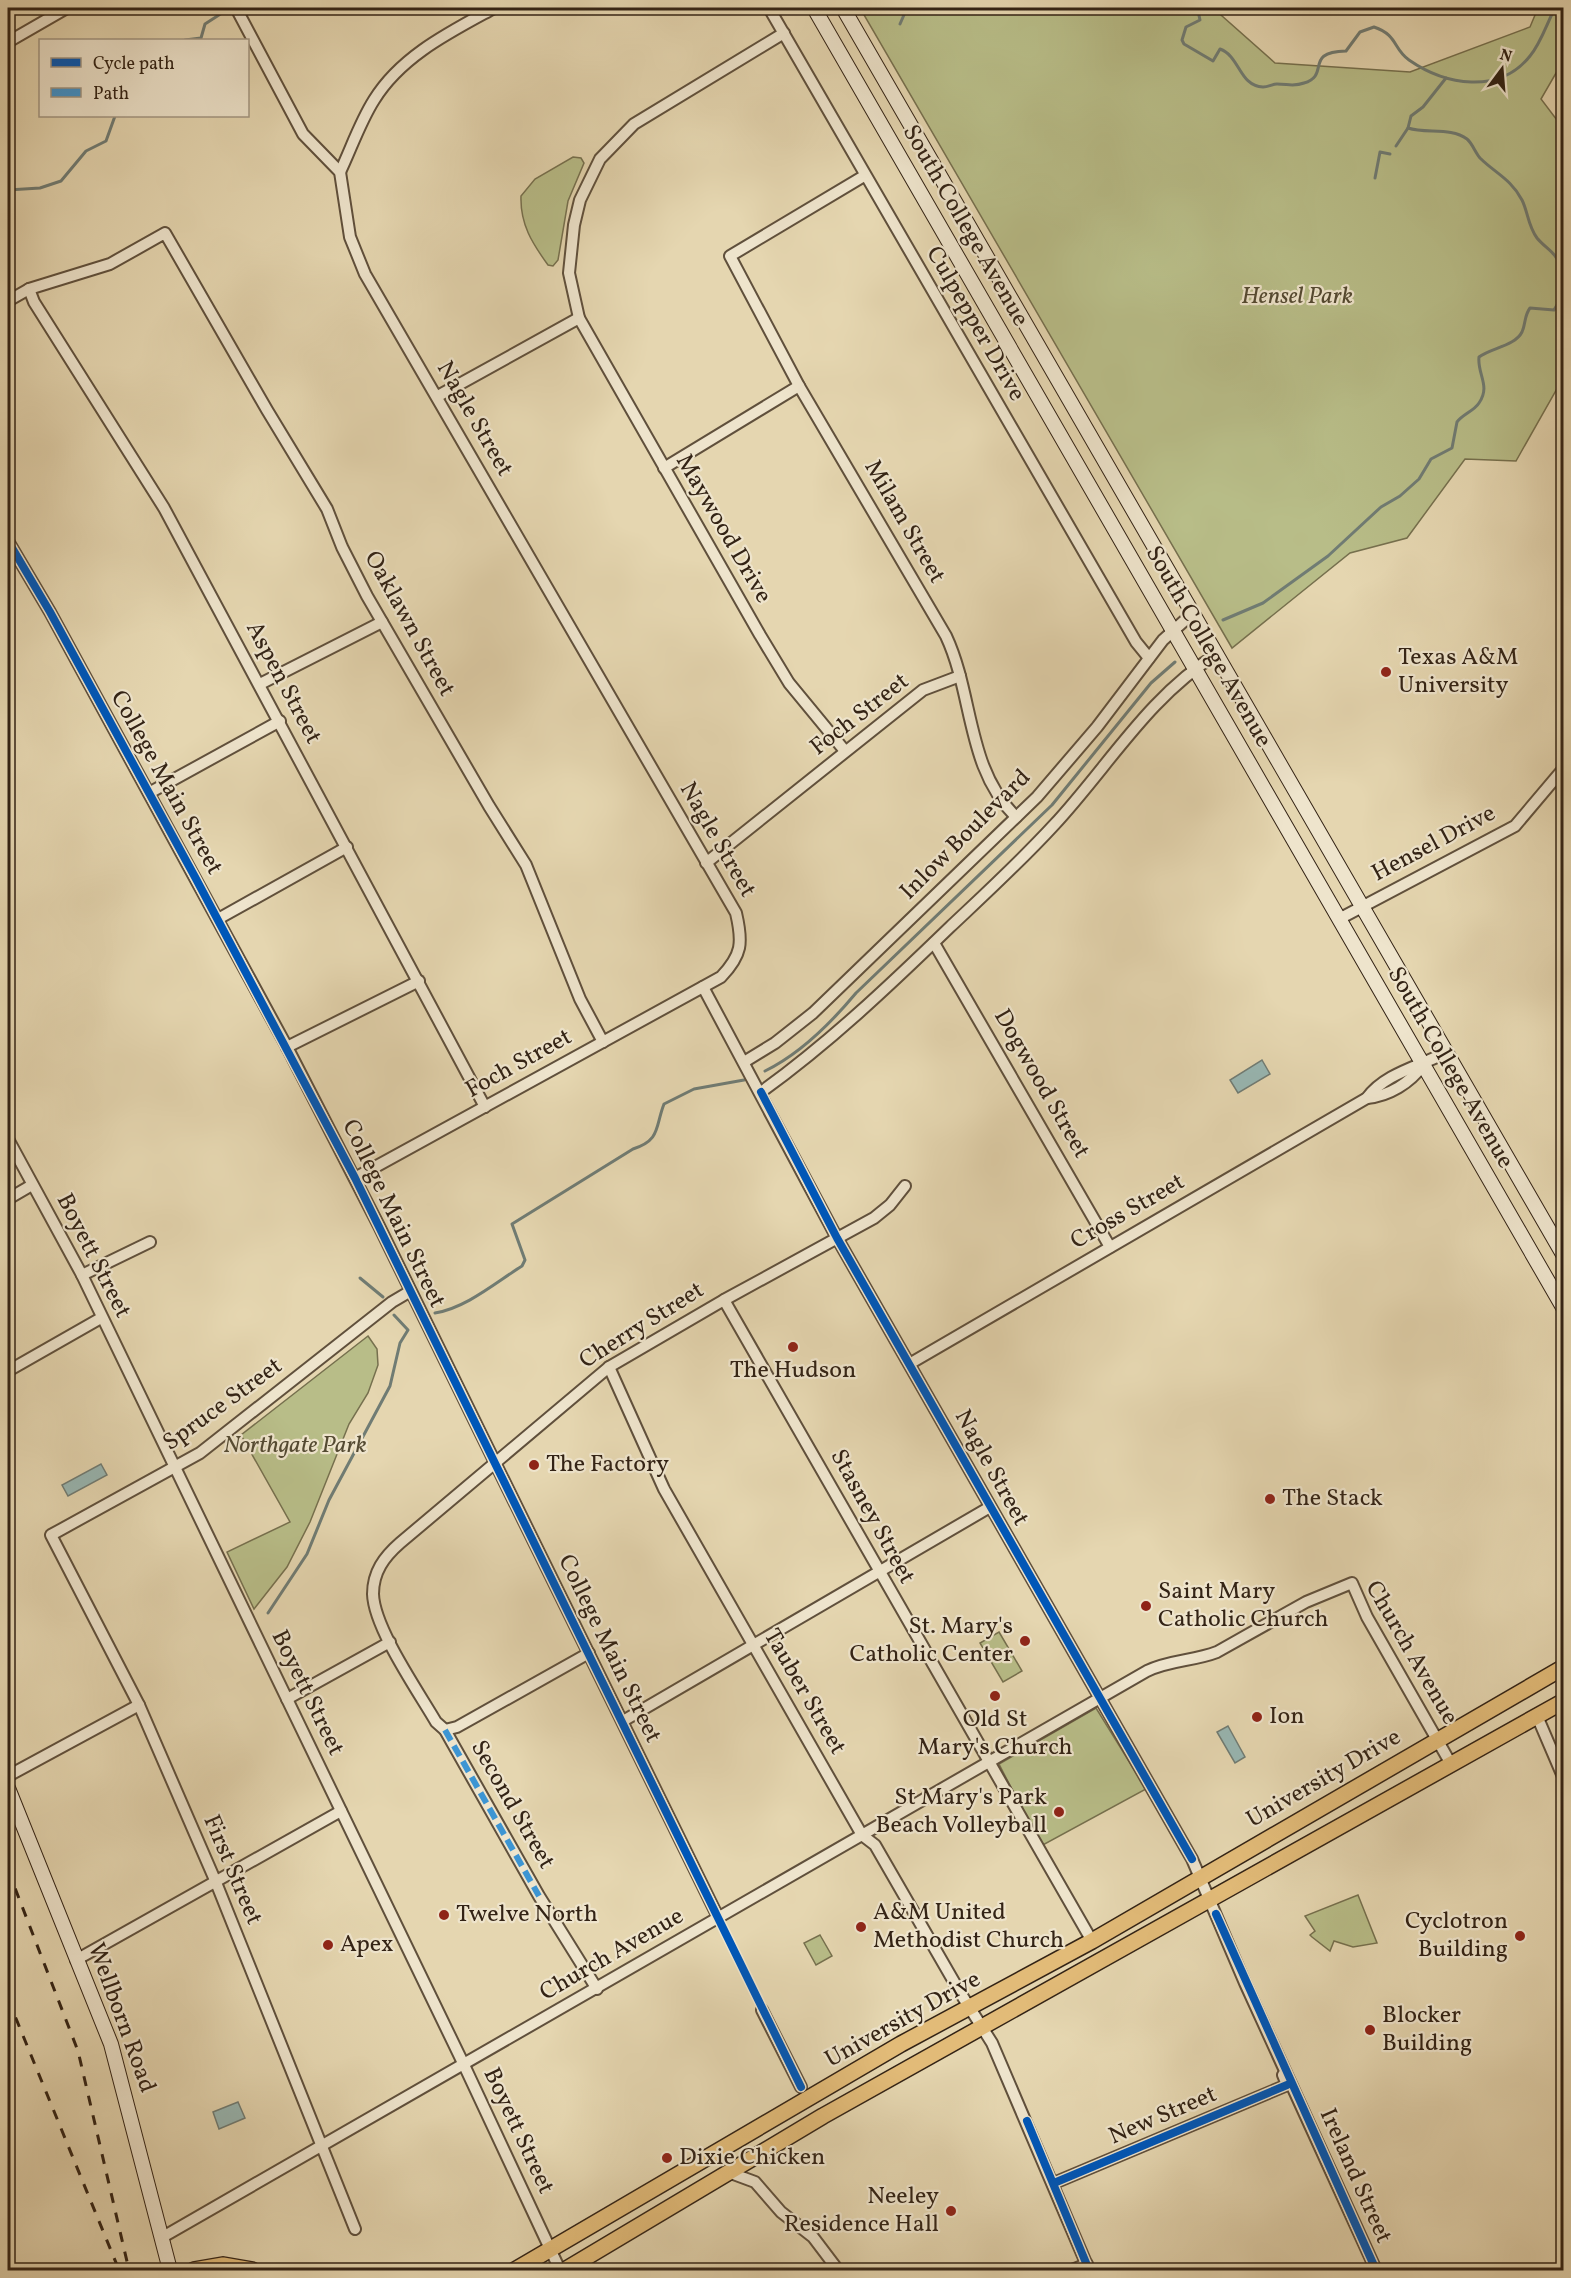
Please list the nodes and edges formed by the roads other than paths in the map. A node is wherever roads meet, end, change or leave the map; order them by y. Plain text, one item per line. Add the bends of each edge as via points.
1 (67, 8) edge
2 (236, 8) edge
3 (494, 8) edge
4 (769, 8) edge
5 (814, 8) edge
6 (843, 8) edge
7 (784, 33) junction
8 (8, 42) edge
9 (340, 172) junction
10 (864, 176) junction
11 (29, 289) junction
12 (8, 300) edge
13 (1016, 307) junction
14 (579, 318) junction
15 (993, 321) junction
16 (799, 386) junction
17 (438, 396) junction
18 (664, 468) junction
19 (8, 541) edge
20 (1193, 613) junction
21 (382, 622) junction
22 (1172, 630) junction
23 (1217, 654) junction
24 (1149, 658) junction
25 (1195, 668) junction
26 (960, 676) junction
27 (260, 684) junction
28 (280, 721) junction
29 (845, 751) junction
30 (1563, 768) edge
31 (1288, 778) junction
32 (1266, 792) junction
33 (149, 793) junction
34 (1016, 817) junction
35 (347, 847) junction
36 (706, 863) junction
37 (1362, 906) junction
38 (218, 919) junction
39 (1339, 920) junction
40 (934, 943) junction
41 (419, 981) junction
42 (703, 987) junction
43 (603, 1042) junction
44 (287, 1047) junction
45 (1447, 1052) junction
46 (744, 1062) junction
47 (1423, 1065) junction
48 (761, 1092) junction
49 (485, 1107) junction
50 (8, 1139) edge
51 (355, 1178) junction
52 (32, 1185) junction
53 (905, 1186) dead end
54 (8, 1199) edge
55 (837, 1238) junction
56 (150, 1242) dead end
57 (1110, 1247) junction
58 (1563, 1256) edge
59 (82, 1275) junction
60 (409, 1292) junction
61 (1561, 1299) edge
62 (724, 1300) junction
63 (101, 1318) junction
64 (910, 1363) junction
65 (609, 1366) junction
66 (8, 1371) edge
67 (495, 1463) junction
68 (175, 1468) junction
69 (990, 1507) junction
70 (51, 1535) joint
71 (878, 1572) junction
72 (390, 1642) junction
73 (753, 1645) junction
74 (589, 1653) junction
75 (1563, 1667) edge
76 (1100, 1698) junction
77 (287, 1699) junction
78 (1563, 1701) edge
79 (139, 1705) junction
80 (1537, 1716) junction
81 (622, 1721) junction
82 (445, 1730) junction
83 (1437, 1739) junction
84 (989, 1760) junction
85 (1451, 1764) junction
86 (8, 1776) edge
87 (1563, 1779) edge
88 (8, 1788) edge
89 (341, 1811) junction
90 (862, 1835) junction
91 (1200, 1877) junction
92 (215, 1880) junction
93 (1209, 1899) junction
94 (718, 1917) junction
95 (1092, 1941) junction
96 (76, 1960) junction
97 (597, 1989) junction
98 (970, 2008) junction
99 (762, 2010) dead end
100 (982, 2027) junction
101 (1276, 2049) junction
102 (464, 2065) junction
103 (1287, 2085) joint
104 (801, 2087) dead end
105 (320, 2147) junction
106 (728, 2172) junction
107 (1054, 2183) junction
108 (356, 2229) dead end
109 (161, 2238) junction
110 (550, 2250) junction
111 (1088, 2268) edge
112 (171, 2271) edge
113 (194, 2271) edge
114 (252, 2271) edge
115 (515, 2271) edge
116 (560, 2271) edge
117 (565, 2271) edge
118 (838, 2271) edge
119 (1072, 2271) edge
120 (1376, 2271) edge

1 - 8 street
2 - 9 street via 303,134
3 - 9 street via 422,49 390,79 374,100
4 - 7 street, Culpepper Drive
5 - 15 main road, South College Avenue
6 - 13 main road, South College Avenue
7 - 10 street, Culpepper Drive
7 - 14 street, Maywood Drive via 634,124 600,159 580,200 574,225 569,273
9 - 17 street, Nagle Street via 350,237 358,261
10 - 16 street, Milam Street via 730,256
10 - 24 street, Culpepper Drive via 1136,642
11 - 12 street
11 - 21 street, Oaklawn Street via 110,264 165,233 322,500 355,574
11 - 27 street, Aspen Street via 164,508
13 - 15 main road
13 - 20 main road, South College Avenue
14 - 17 street
14 - 18 street, Maywood Drive
15 - 22 main road, South College Avenue
16 - 18 street
16 - 26 street, Milam Street via 946,636
17 - 36 street, Nagle Street
18 - 29 street, Maywood Drive via 789,683
19 - 33 street, College Main Street
20 - 22 street, Inlow Boulevard
20 - 23 main road, South College Avenue
21 - 27 street
21 - 43 street, Oaklawn Street via 526,865 580,999
22 - 24 street, Inlow Boulevard
22 - 25 main road, South College Avenue
23 - 25 street
23 - 31 main road, South College Avenue
24 - 34 street, Inlow Boulevard via 1068,761
25 - 32 main road, South College Avenue
25 - 40 street via 1145,715 1041,840
26 - 29 street, Foch Street via 923,690
26 - 34 street, Milam Street via 981,764 996,794
27 - 28 street, Aspen Street
28 - 33 street
28 - 35 street, Aspen Street
29 - 36 street, Foch Street
30 - 37 street, Hensel Drive via 1515,826
31 - 32 main road
31 - 37 main road, South College Avenue
32 - 39 main road, South College Avenue
33 - 38 street, College Main Street
34 - 46 street, Inlow Boulevard via 813,1013
35 - 38 street
35 - 41 street, Aspen Street
36 - 42 street, Nagle Street via 736,914 741,945 734,963 721,977
37 - 39 street, Hensel Drive
37 - 45 main road, South College Avenue
38 - 44 street, College Main Street
39 - 47 main road, South College Avenue
40 - 48 street via 822,1046
40 - 57 street, Dogwood Street
41 - 44 street
41 - 49 street, Aspen Street
42 - 43 street, Foch Street
42 - 46 street, Nagle Street
43 - 49 street, Foch Street
44 - 51 street, College Main Street
45 - 47 street, Cross Street
45 - 58 main road, South College Avenue
46 - 48 street, Nagle Street
47 - 57 street, Cross Street via 1415,1076 1382,1096 1367,1098
47 - 61 main road, South College Avenue
48 - 55 street, Nagle Street
49 - 51 street, Foch Street
50 - 52 street, Boyett Street
51 - 60 street, College Main Street
52 - 54 street
52 - 59 street, Boyett Street
53 - 55 street, Cherry Street via 874,1218
55 - 62 street, Cherry Street
55 - 64 street, Nagle Street
56 - 59 street
57 - 64 street, Cross Street
59 - 63 street, Boyett Street
60 - 67 street, College Main Street
60 - 68 street, Spruce Street via 200,1453
62 - 65 street, Cherry Street
62 - 71 street, Stasney Street
63 - 66 street
63 - 68 street, Boyett Street
64 - 69 street, Nagle Street
65 - 67 street, Cherry Street
65 - 73 street, Tauber Street via 664,1489
67 - 72 street, Cherry Street via 380,1564 373,1593
67 - 74 street, College Main Street
68 - 70 street, Spruce Street
68 - 77 street, Boyett Street
69 - 71 street
69 - 76 street, Nagle Street
70 - 79 street, First Street
71 - 73 street
71 - 84 street, Stasney Street
72 - 77 street
72 - 82 street, Second Street via 436,1722
73 - 81 street
73 - 90 street, Tauber Street
74 - 81 street, College Main Street
74 - 82 street via 457,1727
75 - 83 main road, University Drive
76 - 83 street, Church Avenue via 1157,1666 1216,1652 1306,1602 1352,1583 1367,1617
76 - 84 street, Church Avenue
76 - 91 street, Nagle Street
77 - 89 street, Boyett Street
78 - 80 main road, University Drive
79 - 86 street
79 - 92 street, First Street
80 - 85 main road, University Drive
80 - 87 street
81 - 94 street, College Main Street
82 - 97 street, Second Street
83 - 85 street, Church Avenue
83 - 91 main road, University Drive
84 - 90 street, Church Avenue
84 - 95 street, Stasney Street
85 - 93 main road, University Drive
88 - 96 main road, Wellborn Road
89 - 92 street
89 - 102 street, Boyett Street
90 - 94 street, Church Avenue
90 - 98 street, Tauber Street via 875,1845
91 - 93 street, Nagle Street
91 - 95 main road, University Drive
92 - 96 street
92 - 105 street, First Street
93 - 100 main road, University Drive
93 - 101 street, Ireland Street
94 - 97 street, Church Avenue
95 - 98 main road, University Drive
96 - 109 main road, Wellborn Road via 120,2072
97 - 102 street, Church Avenue
98 - 100 street, Tauber Street
98 - 110 main road, University Drive via 901,2044
99 - 104 street
100 - 106 main road, University Drive
100 - 107 street, Tauber Street via 993,2043
101 - 103 street, Ireland Street
101 - 120 street, Ireland Street
102 - 105 street, Church Avenue
102 - 110 street, Boyett Street
103 - 107 street, New Street
105 - 108 street, First Street
105 - 109 street, Church Avenue
106 - 117 main road, University Drive
106 - 118 street via 755,2182 781,2212 813,2237
107 - 111 street, Tauber Street
109 - 112 main road, Wellborn Road
110 - 115 main road, University Drive
110 - 116 street, Boyett Street
111 - 119 street
113 - 114 main road via 231,2265

